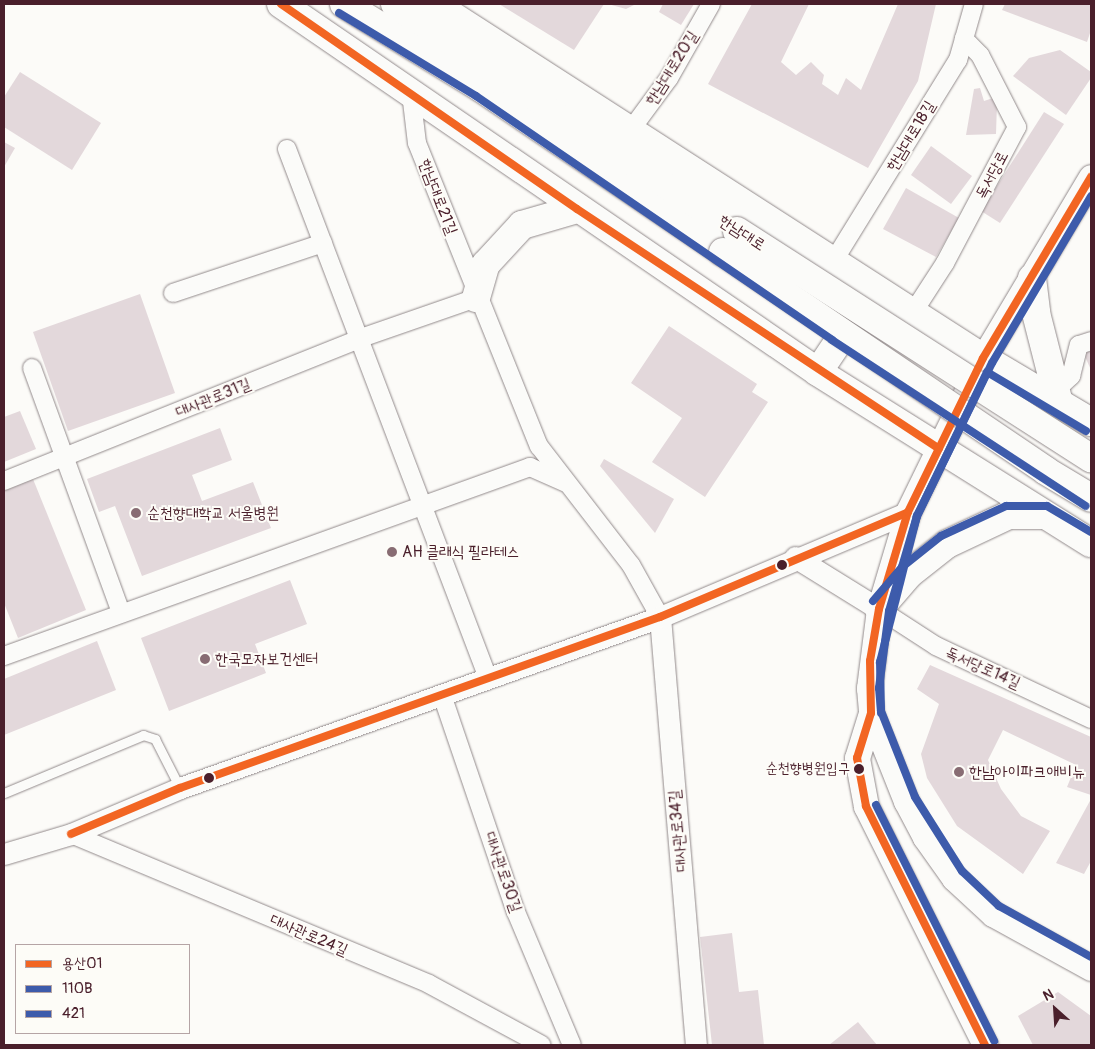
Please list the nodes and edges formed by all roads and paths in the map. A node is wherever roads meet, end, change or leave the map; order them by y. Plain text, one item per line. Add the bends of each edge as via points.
1 (281, 4) edge
2 (344, 4) edge
3 (395, 4) edge
4 (434, 4) edge
5 (710, 4) edge
6 (974, 4) edge
7 (964, 39) junction
8 (411, 93) junction
9 (630, 132) junction
10 (287, 149) dead end
11 (1091, 177) edge
12 (577, 210) junction
13 (730, 241) junction
14 (323, 242) junction
15 (833, 262) junction
16 (1032, 278) junction
17 (874, 287) junction
18 (172, 293) dead end
19 (476, 298) junction
20 (914, 312) junction
21 (361, 338) junction
22 (1091, 341) edge
23 (983, 358) junction
24 (32, 368) dead end
25 (818, 372) junction
26 (1075, 408) edge
27 (939, 449) junction
28 (64, 457) junction
29 (1091, 458) edge
30 (4, 481) edge
31 (566, 483) junction
32 (1091, 498) edge
33 (421, 504) junction
34 (908, 512) junction
35 (1044, 515) junction
36 (1091, 543) edge
37 (796, 557) junction
38 (879, 609) junction
39 (122, 614) junction
40 (660, 617) junction
41 (4, 656) edge
42 (488, 678) junction
43 (442, 695) junction
44 (871, 713) junction
45 (1091, 719) edge
46 (180, 788) junction
47 (4, 793) edge
48 (70, 834) junction
49 (4, 854) edge
50 (1091, 968) edge
51 (542, 1045) edge
52 (572, 1045) edge
53 (696, 1045) edge
54 (983, 1045) edge

1 - 8 main road
2 - 13 main road, 한남대로
3 - 13 main road, 한남대로
4 - 9 main road
5 - 9 street, 한남대로20길 via 670,78
6 - 7 street, 한남대로18길
7 - 15 street, 한남대로18길 via 958,60
7 - 20 street, 독서당로 via 980,55 1017,127 945,263
8 - 12 main road
8 - 19 street, 한남대로21길 via 417,143
9 - 15 main road
10 - 14 street
11 - 16 main road
12 - 19 main road via 522,225 486,264
12 - 25 main road
13 - 29 main road, 한남대로, bridge
13 - 32 main road, 한남대로, bridge via 1046,472
14 - 18 street
14 - 21 street
15 - 17 main road
16 - 23 main road
16 - 26 main road via 1036,313
17 - 20 main road
17 - 25 main road
19 - 21 street
19 - 31 street, 한남대로21길 via 538,446
20 - 23 main road
21 - 28 street, 대사관로31길
21 - 33 street
22 - 26 street via 1079,345 1071,376
23 - 26 main road
23 - 27 main road
24 - 28 street
25 - 27 main road
27 - 34 main road
27 - 35 main road
28 - 30 street, 대사관로31길
28 - 39 street
31 - 33 street, 한남대로21길 via 530,467
31 - 40 street, 한남대로21길 via 632,565
33 - 39 street
33 - 42 street
34 - 37 street
34 - 38 main road
35 - 36 main road
35 - 38 main road via 1009,515 946,544 909,574
37 - 38 street
37 - 40 street
38 - 44 main road via 870,661
38 - 45 street, 독서당로14길 via 936,646
39 - 41 street
40 - 42 street
40 - 53 street, 대사관로34길
42 - 43 street
43 - 46 street
43 - 52 street, 대사관로30길 via 516,912
44 - 50 main road via 914,815 954,878 993,914
44 - 54 main road via 857,758 866,806
46 - 47 lane via 155,739 143,735
46 - 48 street
48 - 49 street
48 - 51 street, 대사관로24길 via 429,984

